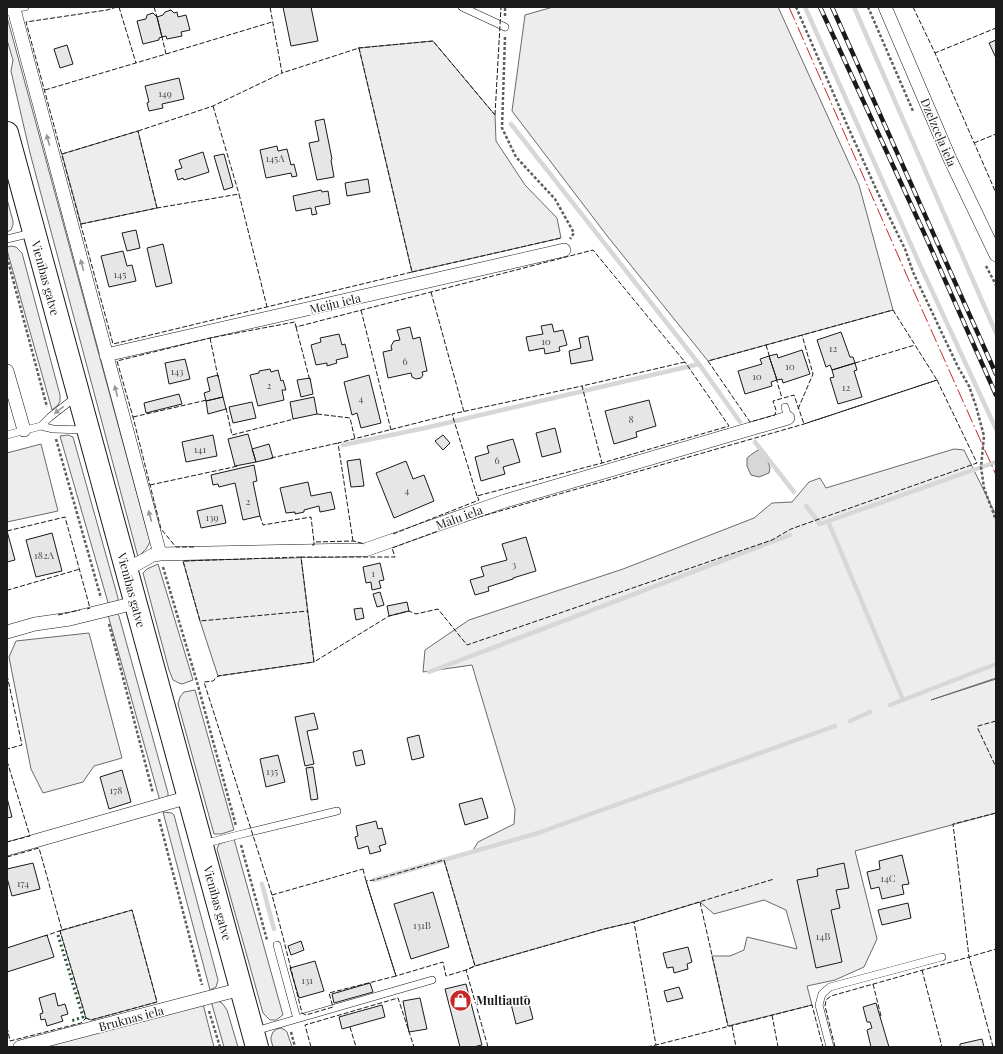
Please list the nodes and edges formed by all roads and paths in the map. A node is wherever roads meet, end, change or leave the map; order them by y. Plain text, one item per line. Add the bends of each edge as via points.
1 (462, 7) edge
2 (505, 7) edge
3 (796, 7) edge
4 (885, 7) edge
5 (15, 8) edge
6 (505, 27) junction
7 (7, 133) edge
8 (34, 232) junction
9 (7, 239) edge
10 (564, 250) joint
11 (996, 255) edge
12 (7, 257) edge
13 (106, 355) junction
14 (7, 371) edge
15 (79, 395) junction
16 (786, 413) dead end
17 (50, 417) junction
18 (41, 426) junction
19 (24, 430) junction
20 (54, 430) junction
21 (88, 430) junction
22 (7, 435) edge
23 (996, 520) edge
24 (156, 554) junction
25 (126, 570) junction
26 (135, 603) junction
27 (105, 610) junction
28 (7, 632) edge
29 (189, 797) junction
30 (156, 807) junction
31 (337, 811) dead end
32 (238, 835) junction
33 (202, 844) junction
34 (7, 850) edge
35 (277, 945) dead end
36 (269, 947) dead end
37 (942, 957) dead end
38 (432, 980) dead end
39 (241, 989) junction
40 (206, 998) junction
41 (297, 1019) junction
42 (289, 1021) junction
43 (255, 1039) edge
44 (20, 1047) edge
45 (220, 1047) edge
46 (295, 1047) edge
47 (830, 1047) edge

1 - 6 lane
2 - 6 path
3 - 23 path via 913,272 969,386 984,436 981,467 984,488
4 - 11 street, Dzelzceļa iela via 950,159
13 -> 5 street
6 - 10 path via 502,128 516,157 555,199 574,233
7 - 8 highway, Vienības gatve
8 - 9 lane
8 - 15 highway, Vienības gatve
10 - 13 street, Meiju iela
12 - 17 path
24 -> 13 street
14 - 19 street
15 -> 17 lane
15 - 21 highway, Vienības gatve
16 - 24 street, Mālu iela via 505,501 365,550
17 - 18 lane
18 - 19 lane
18 - 20 lane
19 - 22 lane
20 - 21 lane
20 - 27 path
21 - 25 highway, Vienības gatve
24 - 25 street, Mālu iela
24 - 32 path via 162,566 197,682
25 - 26 highway, Vienības gatve
26 - 27 street
26 - 29 highway, Vienības gatve
27 - 28 street
27 - 30 path
29 - 30 street
29 - 33 highway, Vienības gatve
30 - 34 street
30 - 40 path
31 - 32 lane
32 - 33 lane
32 - 36 path
33 - 39 highway, Vienības gatve
35 - 41 lane
37 - 47 lane via 830,987 822,994 819,1005
38 - 41 lane
39 - 40 street, Bruknas iela
39 - 43 highway, Vienības gatve
40 - 44 street, Bruknas iela
40 - 45 path
41 - 42 lane
42 - 43 lane
42 - 46 path

